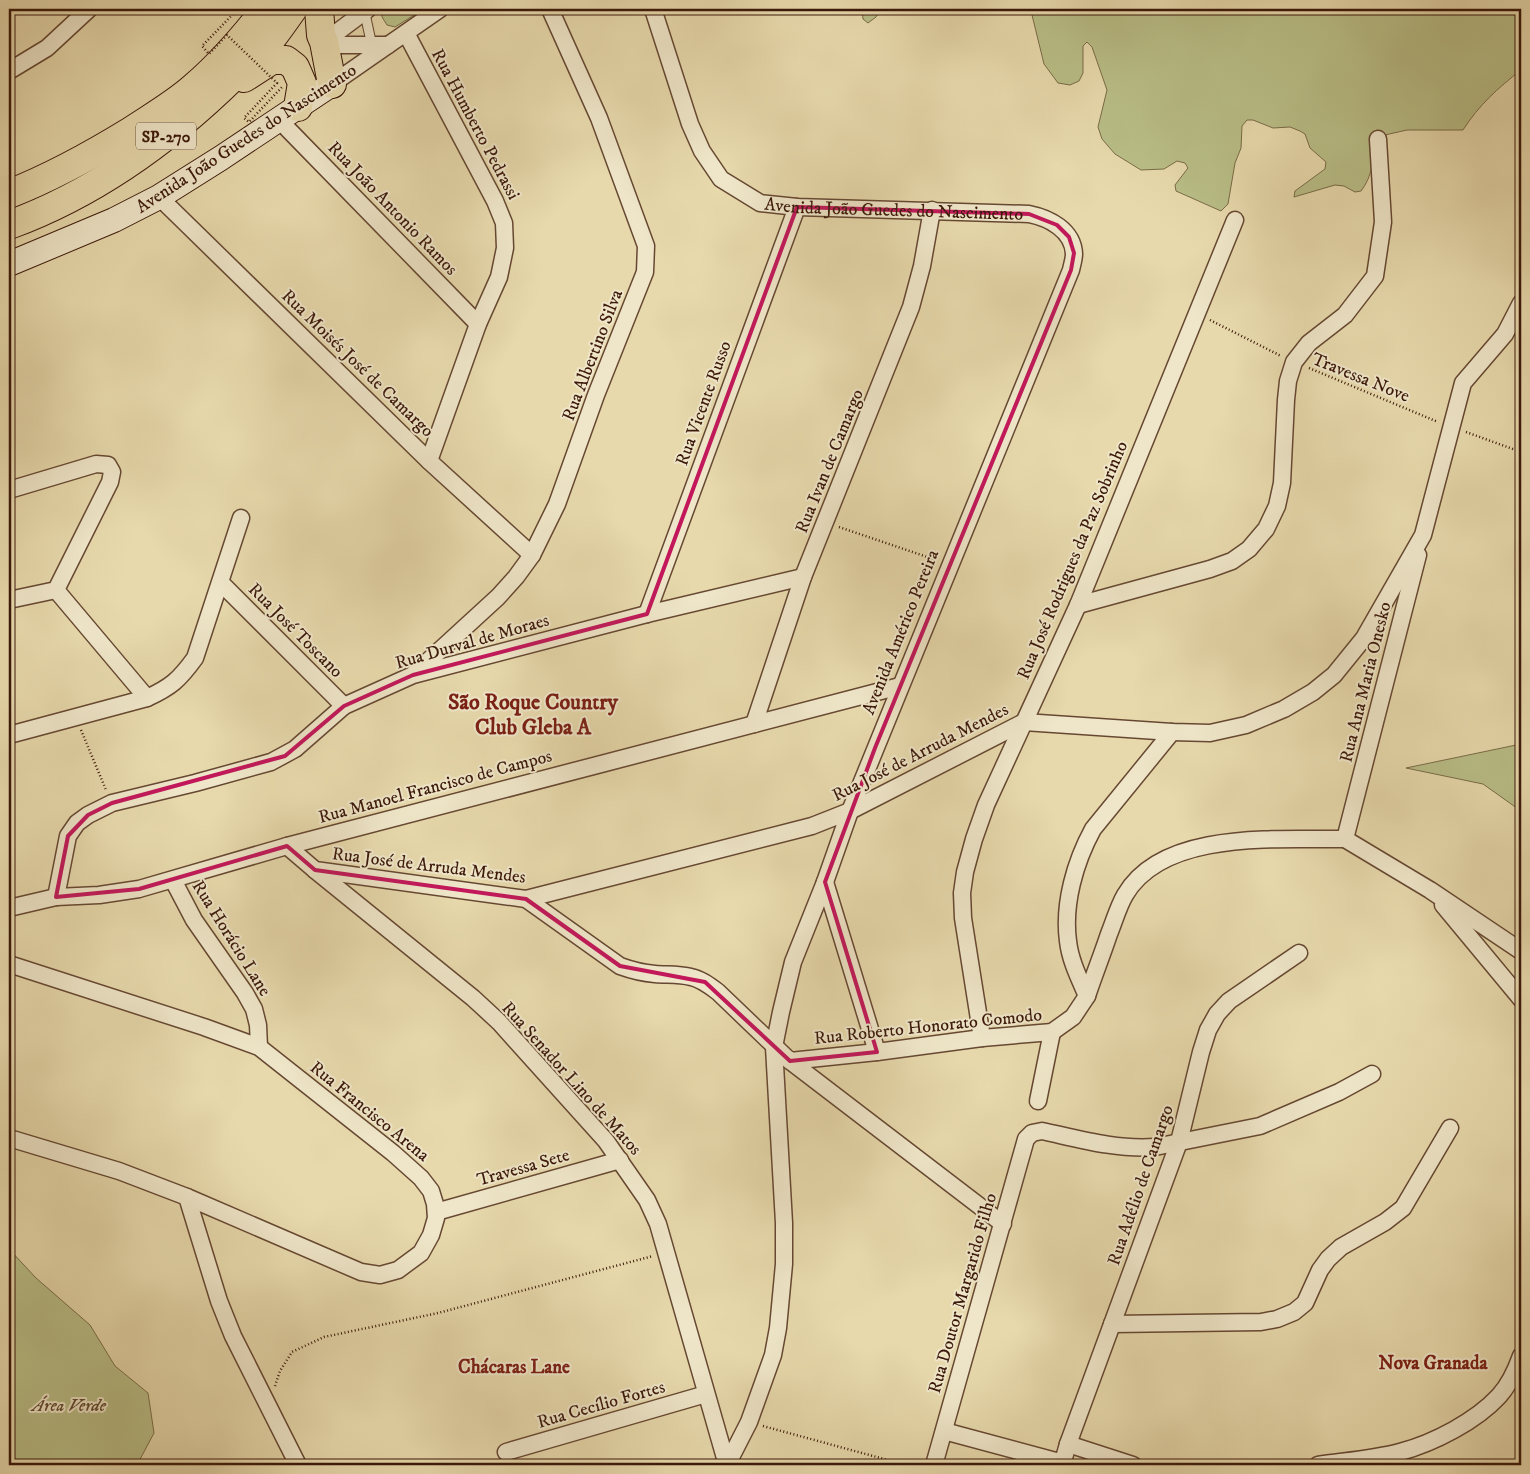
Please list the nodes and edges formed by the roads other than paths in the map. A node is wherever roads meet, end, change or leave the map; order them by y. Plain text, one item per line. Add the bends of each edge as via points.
1 (89, 9) edge
2 (266, 9) edge
3 (293, 9) edge
4 (319, 9) edge
5 (440, 9) edge
6 (550, 9) edge
7 (653, 9) edge
8 (359, 12) edge
9 (406, 33) junction
10 (324, 42) junction
11 (380, 45) junction
12 (9, 71) edge
13 (332, 84) junction
14 (214, 95) junction
15 (286, 104) junction
16 (1378, 139) dead end
17 (9, 194) edge
18 (160, 196) junction
19 (797, 207) junction
20 (932, 210) junction
21 (1235, 220) dead end
22 (9, 224) edge
23 (1069, 238) joint
24 (11, 264) edge
25 (1521, 303) edge
26 (478, 324) junction
27 (429, 461) junction
28 (9, 490) edge
29 (241, 518) dead end
30 (1423, 535) junction
31 (532, 555) junction
32 (803, 577) junction
33 (221, 582) junction
34 (56, 590) junction
35 (9, 600) edge
36 (1078, 605) junction
37 (647, 614) junction
38 (413, 675) junction
39 (900, 686) junction
40 (148, 698) junction
41 (344, 706) junction
42 (1024, 722) junction
43 (754, 724) junction
44 (1172, 732) junction
45 (9, 735) edge
46 (850, 812) junction
47 (1345, 838) junction
48 (287, 846) junction
49 (315, 870) junction
50 (173, 880) junction
51 (825, 882) junction
52 (1430, 890) junction
53 (56, 897) junction
54 (526, 899) junction
55 (9, 908) edge
56 (1521, 951) edge
57 (1299, 953) dead end
58 (9, 964) edge
59 (1087, 996) junction
60 (1521, 999) edge
61 (1052, 1032) junction
62 (982, 1038) junction
63 (259, 1047) junction
64 (774, 1047) junction
65 (876, 1052) junction
66 (790, 1061) junction
67 (1372, 1074) dead end
68 (1038, 1101) dead end
69 (1450, 1128) dead end
70 (9, 1138) edge
71 (1179, 1142) junction
72 (620, 1160) junction
73 (187, 1197) junction
74 (436, 1212) junction
75 (1003, 1224) junction
76 (1112, 1324) junction
77 (1521, 1356) edge
78 (706, 1394) junction
79 (944, 1431) junction
80 (1068, 1444) junction
81 (506, 1452) dead end
82 (1063, 1464) edge
83 (298, 1465) edge
84 (727, 1465) edge
85 (934, 1465) edge
86 (1134, 1465) edge
87 (1318, 1465) edge

1 - 12 street via 47,48
2 - 17 highway, SP-270 via 222,61 193,88 96,153
3 - 14 highway, SP-270 via 268,42
4 - 10 highway via 318,22
5 - 9 street, Avenida João Guedes do Nascimento
6 - 31 street, Rua Albertino Silva via 599,118 646,246 645,272 596,395 558,504
7 - 19 street, Avenida João Guedes do Nascimento via 690,124 702,151 721,180 760,204
8 - 10 street
8 - 11 lane
9 - 11 street, Avenida João Guedes do Nascimento
9 - 26 street, Rua Humberto Pedrassi via 504,223 505,248 498,277
10 - 11 street
10 - 13 highway
11 - 13 street, Avenida João Guedes do Nascimento
13 - 15 street, Avenida João Guedes do Nascimento
14 - 15 highway via 272,60 286,60 295,67 302,83
14 - 22 highway, SP-270 via 128,163 78,193 31,217
15 - 18 street, Avenida João Guedes do Nascimento
15 - 26 street, Rua João Antonio Ramos
16 - 36 street via 1383,222 1375,276 1345,315 1309,343 1294,362 1288,381 1282,483 1277,506 1266,529 1249,549 1232,561 1210,570
18 - 24 street, Avenida João Guedes do Nascimento via 114,220
18 - 27 street, Rua Moisés José de Camargo
19 - 20 street, Avenida João Guedes do Nascimento
19 - 37 street, Rua Vicente Russo
20 - 23 street, Avenida João Guedes do Nascimento via 1030,214 1057,225
20 - 32 street, Rua Ivan de Camargo via 911,307
21 - 36 street, Rua José Rodrigues da Paz Sobrinho
23 - 39 street, Avenida Américo Pereira via 1074,253 1071,270
25 - 30 street, Rua José de Arruda Mendes via 1505,334 1463,383
26 - 27 street, Rua Humberto Pedrassi
27 - 31 street, Rua Moisés José de Camargo
28 - 34 street via 96,464 108,465 112,472
29 - 33 street
30 - 44 street, Rua José de Arruda Mendes via 1364,638 1334,675 1318,688 1284,709 1246,725 1210,733
30 - 47 street, Rua Ana Maria Onesko
31 - 38 street, Rua Albertino Silva via 498,597
32 - 37 street, Rua Durval de Moraes
32 - 43 street, Rua Ivan de Camargo
33 - 40 street via 195,658 168,688
33 - 41 street, Rua José Toscano
34 - 35 street
34 - 40 street
36 - 42 street, Rua José Rodrigues da Paz Sobrinho
37 - 38 street, Rua Durval de Moraes
38 - 41 street, Rua Durval de Moraes
39 - 43 street, Rua Manoel Francisco de Campos
39 - 46 street, Avenida Américo Pereira
40 - 45 street
41 - 53 street, Rua Durval de Moraes via 295,749 271,762 112,804 88,815 68,836
42 - 44 street, Rua José de Arruda Mendes
42 - 46 street, Rua José de Arruda Mendes
42 - 62 street, Rua José Rodrigues da Paz Sobrinho via 974,838 962,893
43 - 48 street, Rua Manoel Francisco de Campos
44 - 59 street via 1093,829 1078,864 1070,891 1067,930 1071,955
46 - 51 street, Avenida Américo Pereira
46 - 54 street, Rua José de Arruda Mendes via 812,826
47 - 52 street
47 - 59 street, Rua Roberto Honorato Comodo via 1234,841 1179,852 1156,864 1125,895
48 - 49 street, Rua José de Arruda Mendes
48 - 50 street, Rua Manoel Francisco de Campos
49 - 54 street, Rua José de Arruda Mendes
49 - 72 street, Rua Senador Lino de Matos via 499,1022
50 - 53 street, Rua Manoel Francisco de Campos via 99,895
50 - 63 street, Rua Horácio Lane via 194,920 246,993 258,1025
51 - 64 street, Avenida Américo Pereira via 791,970
51 - 65 street
52 - 56 street
52 - 60 street
53 - 55 street, Rua Manoel Francisco de Campos
54 - 64 street via 620,966 646,973 692,977 705,982
57 - 71 street, Rua Adélio de Camargo via 1242,991 1217,1014 1201,1052
58 - 63 street, Rua Francisco Arena
59 - 61 street, Rua Roberto Honorato Comodo via 1073,1017
61 - 62 street, Rua Roberto Honorato Comodo
61 - 68 street
62 - 65 street, Rua Roberto Honorato Comodo
63 - 74 street, Rua Francisco Arena via 421,1178 430,1190
64 - 66 street
64 - 84 street, Avenida Américo Pereira via 784,1223 778,1328 773,1355 749,1422
65 - 66 street, Rua Roberto Honorato Comodo
66 - 75 street
67 - 71 street via 1260,1126
69 - 76 street via 1403,1208 1385,1222 1341,1246 1320,1270 1305,1303 1294,1312 1262,1322
70 - 73 street via 128,1174
71 - 75 street, Rua Doutor Margarido Filho via 1137,1149 1042,1131 1032,1133 1026,1139
71 - 76 street, Rua Adélio de Camargo
72 - 74 street, Travessa Sete
72 - 78 street, Rua Senador Lino de Matos via 647,1200 658,1224
73 - 74 street via 361,1272 380,1275 398,1270 421,1253
73 - 83 street via 233,1336
75 - 79 street, Rua Doutor Margarido Filho
76 - 80 street, Rua Adélio de Camargo
77 - 87 street via 1500,1394 1467,1421 1436,1439 1401,1452
78 - 81 street, Rua Cecílio Fortes
78 - 84 street, Rua Senador Lino de Matos
79 - 82 street
79 - 85 street, Rua Doutor Margarido Filho
80 - 82 street, Rua Adélio de Camargo
80 - 86 street

